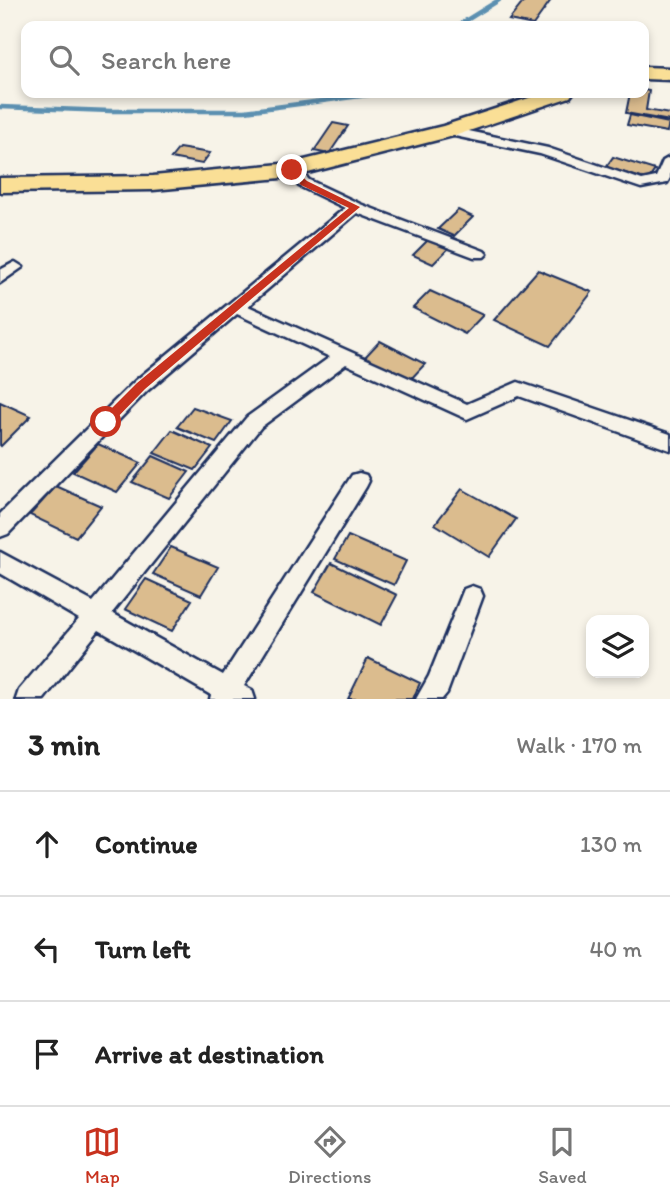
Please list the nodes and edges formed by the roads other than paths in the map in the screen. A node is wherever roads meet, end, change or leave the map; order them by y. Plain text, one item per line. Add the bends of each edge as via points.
1 (649, 73) edge
2 (670, 74) edge
3 (548, 98) edge
4 (450, 131) junction
5 (670, 162) edge
6 (292, 170) junction
7 (0, 185) edge
8 (355, 207) junction
9 (479, 254) dead end
10 (15, 267) dead end
11 (0, 278) edge
12 (236, 307) junction
13 (343, 357) junction
14 (670, 442) edge
15 (359, 481) dead end
16 (0, 528) edge
17 (0, 562) edge
18 (472, 596) dead end
19 (96, 616) junction
20 (231, 696) edge
21 (28, 699) edge
22 (428, 699) edge

1 - 2 main road
3 - 4 main road
4 - 5 street via 543,150 641,184 662,180
4 - 6 main road
6 - 7 main road via 153,183
6 - 8 street via 304,183
8 - 9 street
8 - 12 street
10 - 11 street
12 - 13 street
12 - 16 street via 141,386
13 - 14 street via 467,412 519,389
13 - 19 street via 254,422
15 - 20 street
17 - 19 street
18 - 22 street
19 - 20 street
19 - 21 street

